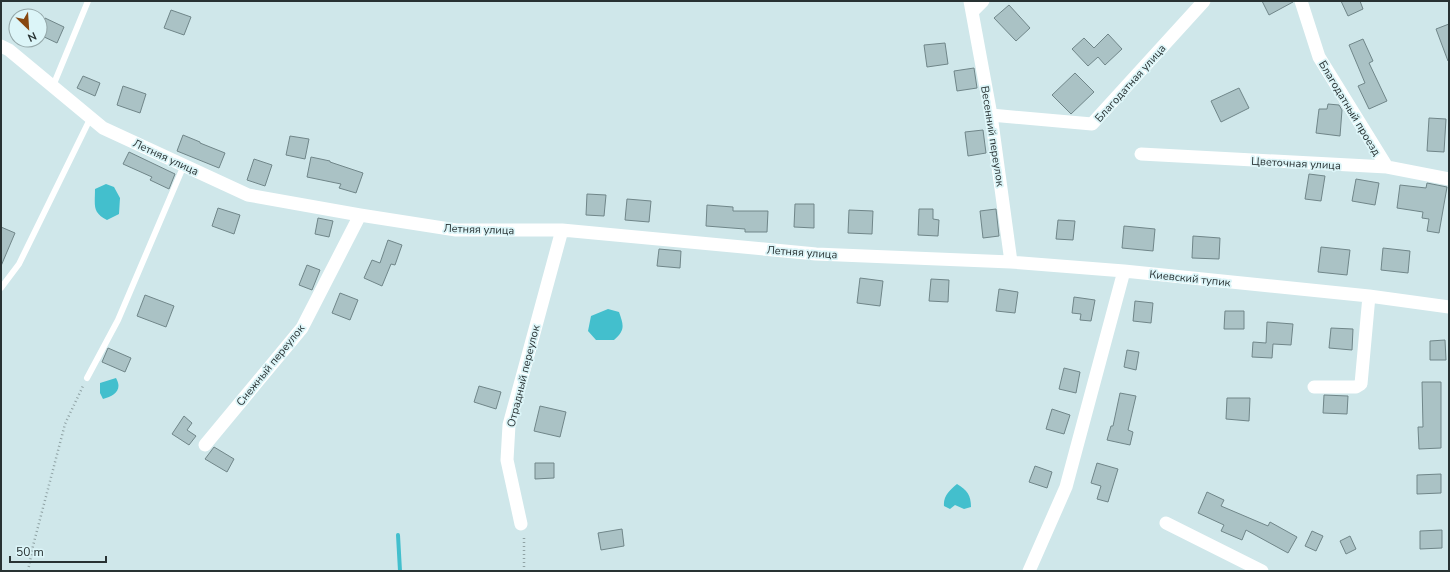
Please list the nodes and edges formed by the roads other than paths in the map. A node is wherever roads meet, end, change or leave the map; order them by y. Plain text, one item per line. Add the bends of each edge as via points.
1 (88, 1) edge
2 (982, 1) edge
3 (1204, 1) edge
4 (1301, 1) edge
5 (971, 6) edge
6 (1, 46) edge
7 (53, 86) junction
8 (991, 115) junction
9 (91, 117) junction
10 (1141, 154) dead end
11 (184, 165) junction
12 (1386, 168) junction
13 (1449, 179) edge
14 (360, 215) junction
15 (562, 230) junction
16 (1007, 262) junction
17 (1124, 271) junction
18 (1, 288) edge
19 (1369, 296) junction
20 (1449, 307) edge
21 (87, 378) road end
22 (1314, 388) dead end
23 (205, 445) dead end
24 (1166, 523) dead end
25 (521, 524) road end
26 (1029, 571) edge
27 (1262, 571) edge

1 - 7 lane
2 - 5 street
3 - 8 street, Благодатная улица via 1092,124
4 - 12 street, Благодатный проезд via 1319,58
5 - 8 street, Весенний переулок
6 - 7 street, Летняя улица
7 - 9 street, Летняя улица
8 - 16 street, Весенний переулок
9 - 11 street, Летняя улица via 103,128
9 - 18 lane via 19,264
10 - 12 street, Цветочная улица
11 - 14 street, Летняя улица via 248,195
11 - 21 lane via 118,320
12 - 13 street, Цветочная улица
14 - 15 street, Летняя улица via 456,230
14 - 23 street, Снежный переулок via 302,328
15 - 16 street, Летняя улица via 816,254
15 - 25 street, Отрадный переулок via 509,425 507,460
16 - 17 street, Киевский тупик
17 - 19 street, Киевский тупик
17 - 26 street via 1066,487
19 - 20 street, Киевский тупик
19 - 22 street via 1361,384 1356,387
24 - 27 street

